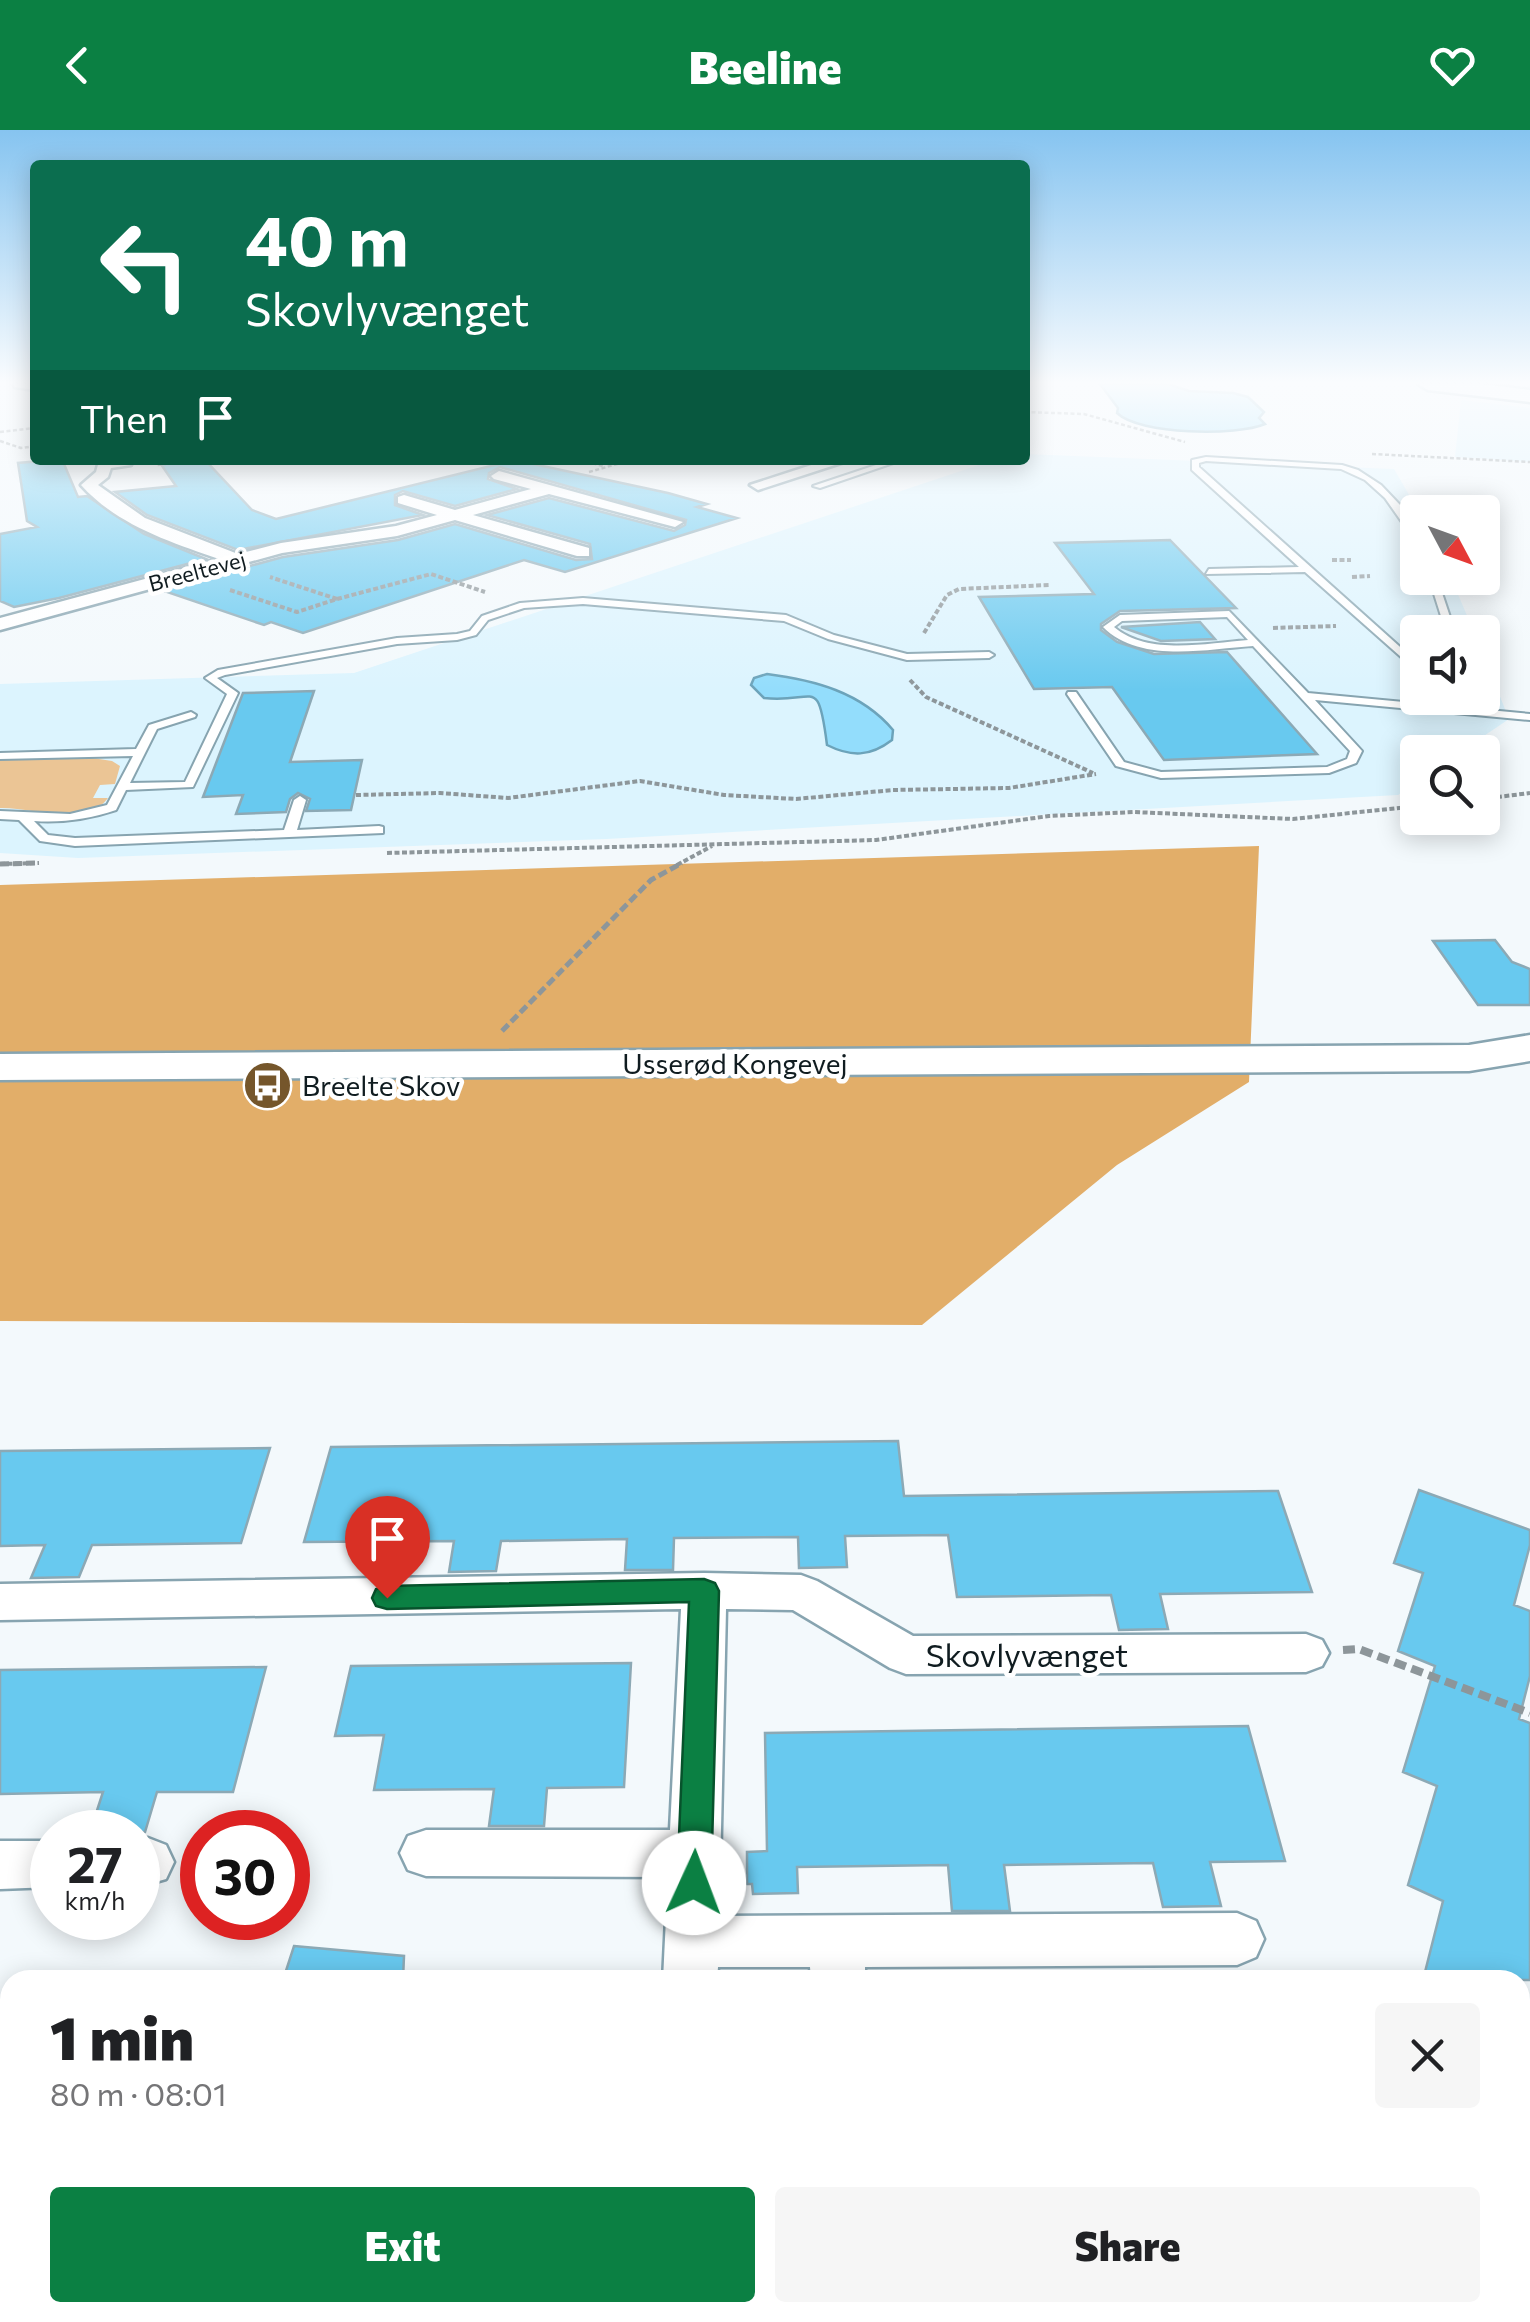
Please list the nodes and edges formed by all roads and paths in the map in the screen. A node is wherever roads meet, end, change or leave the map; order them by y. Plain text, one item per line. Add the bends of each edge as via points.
1 (90, 486) edge
2 (541, 486) edge
3 (1215, 486) edge
4 (1377, 486) edge
5 (548, 488) junction
6 (404, 500) dead end
7 (604, 504) junction
8 (1400, 510) edge
9 (454, 514) junction
10 (567, 514) dead end
11 (548, 520) dead end
12 (675, 522) dead end
13 (510, 531) junction
14 (583, 552) dead end
15 (232, 561) junction
16 (1306, 569) junction
17 (1209, 572) dead end
18 (230, 590) dead end
19 (337, 599) junction
20 (523, 605) junction
21 (1, 623) edge
22 (1367, 625) junction
23 (1243, 629) junction
24 (1256, 642) junction
25 (1400, 653) edge
26 (989, 654) dead end
27 (1072, 694) dead end
28 (1305, 696) junction
29 (1400, 702) edge
30 (1500, 714) edge
31 (190, 715) dead end
32 (1530, 717) edge
33 (140, 752) junction
34 (0, 756) edge
35 (1137, 771) junction
36 (122, 787) junction
37 (1530, 793) edge
38 (356, 796) dead end
39 (1500, 796) edge
40 (300, 800) dead end
41 (1400, 808) edge
42 (0, 815) edge
43 (22, 816) junction
44 (379, 830) dead end
45 (289, 834) junction
46 (716, 844) junction
47 (385, 854) dead end
48 (57, 862) dead end
49 (0, 864) edge
50 (1530, 1048) edge
51 (1469, 1058) junction
52 (470, 1064) junction
53 (0, 1067) edge
54 (1530, 1068) edge
55 (704, 1591) junction
56 (0, 1602) edge
57 (1306, 1653) joint
58 (1530, 1713) edge
59 (426, 1853) dead end
60 (695, 1854) junction
61 (30, 1865) edge
62 (0, 1866) edge
63 (1237, 1939) dead end
64 (691, 1961) edge
65 (838, 1961) edge

1 - 15 street via 135,522
2 - 5 street
3 - 16 lane
4 - 8 lane
5 - 7 street
5 - 9 street, Breeltevej
6 - 9 street
7 - 10 street
7 - 12 street
9 - 13 street
9 - 15 street, Breeltevej
11 - 13 street
13 - 14 street
15 - 19 path
15 - 21 street, Breeltevej
16 - 17 lane
16 - 22 lane
18 - 19 path via 297,612
19 - 20 path via 432,574
20 - 26 lane via 583,601 743,612 786,618 906,657
20 - 36 lane via 457,637 222,672 212,683 234,693 190,786
22 - 23 path
22 - 25 lane
23 - 24 lane
23 - 24 lane via 1229,614 1120,618 1108,627 1116,638 1147,646
24 - 28 lane
27 - 35 lane via 1120,764
28 - 29 lane
28 - 35 lane via 1356,751 1352,761 1329,770
30 - 32 lane
31 - 33 lane via 154,727
33 - 34 lane
33 - 36 lane
35 - 38 path via 1009,788 796,799 640,781 508,798 440,792
36 - 43 lane via 112,806 89,816
37 - 39 path
40 - 45 lane
41 - 46 path via 1294,819 1134,812 1049,816 876,840
42 - 43 lane
43 - 45 lane via 44,838 75,842
44 - 45 lane
46 - 47 path
46 - 52 path via 652,880
48 - 49 path
50 - 51 main road, Usserød Kongevej
51 - 52 main road, Usserød Kongevej
51 - 54 main road, Usserød Kongevej
52 - 53 main road, Usserød Kongevej
55 - 56 street, Skovlyvænget
55 - 57 street, Skovlyvænget via 802,1593 906,1654
55 - 60 street
57 - 58 path via 1358,1648
59 - 60 street
60 - 64 street
61 - 62 street
63 - 65 street
64 - 65 street

